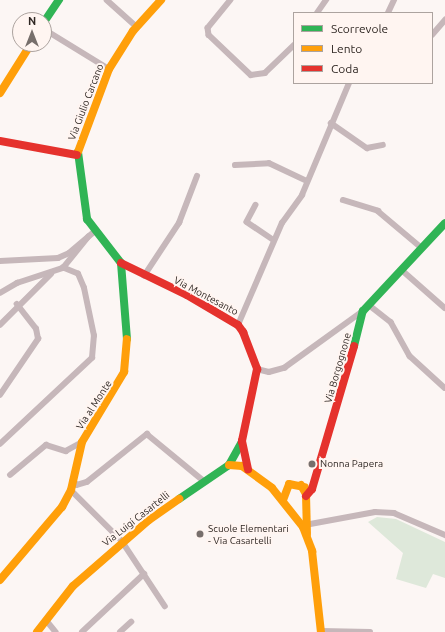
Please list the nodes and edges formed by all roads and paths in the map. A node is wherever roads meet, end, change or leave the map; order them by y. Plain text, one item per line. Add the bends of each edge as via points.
1 (59, 0) edge
2 (107, 0) edge
3 (161, 0) edge
4 (231, 0) edge
5 (326, 0) edge
6 (394, 0) edge
7 (51, 12) edge
8 (318, 12) edge
9 (388, 12) edge
10 (445, 20) edge
11 (137, 27) junction
12 (52, 34) edge
13 (433, 34) edge
14 (293, 45) edge
15 (26, 52) edge
16 (109, 69) junction
17 (348, 84) edge
18 (0, 92) edge
19 (331, 123) junction
20 (0, 141) edge
21 (383, 145) dead end
22 (77, 155) junction
23 (235, 165) dead end
24 (197, 176) dead end
25 (307, 181) junction
26 (343, 200) dead end
27 (256, 205) dead end
28 (445, 223) edge
29 (91, 234) junction
30 (274, 240) junction
31 (422, 248) junction
32 (0, 261) edge
33 (63, 268) junction
34 (402, 270) junction
35 (127, 273) junction
36 (52, 274) junction
37 (144, 277) junction
38 (0, 293) edge
39 (17, 305) junction
40 (366, 308) junction
41 (445, 308) edge
42 (0, 324) edge
43 (238, 325) junction
44 (257, 369) junction
45 (445, 388) edge
46 (0, 395) edge
47 (242, 441) junction
48 (82, 442) junction
49 (0, 444) edge
50 (229, 466) junction
51 (248, 469) junction
52 (10, 475) dead end
53 (73, 479) junction
54 (204, 481) junction
55 (266, 483) junction
56 (313, 484) junction
57 (301, 485) junction
58 (287, 486) junction
59 (71, 490) junction
60 (305, 497) junction
61 (286, 502) junction
62 (308, 524) junction
63 (445, 535) edge
64 (122, 541) junction
65 (144, 574) junction
66 (0, 580) edge
67 (165, 606) dead end
68 (47, 620) junction
69 (131, 622) dead end
70 (37, 632) edge
71 (56, 632) edge
72 (82, 632) edge
73 (120, 632) edge
74 (321, 632) edge
75 (370, 632) edge

1 - 7 street
2 - 11 street
3 - 11 street, Via Giulio Carcano
4 - 14 street via 208,28 209,35 252,75 265,73
5 - 8 street
6 - 9 street
10 - 13 street
11 - 16 street, Via Giulio Carcano
12 - 16 street
15 - 18 street
16 - 22 street, Via Giulio Carcano
17 - 19 street
19 - 21 street via 367,148
19 - 25 street
20 - 22 street
22 - 29 street, Via al Monte
23 - 25 street via 269,163
24 - 37 street via 179,223
25 - 30 street
26 - 31 street via 378,211
27 - 30 street via 247,222
28 - 31 street, Via Borgognone
29 - 32 street via 58,258
29 - 33 street
29 - 35 street, Via al Monte via 121,263
30 - 43 street
31 - 34 street, Via Borgognone
33 - 36 street
33 - 49 street via 78,274 84,288 94,336 92,358
34 - 40 street, Via Borgognone
34 - 41 street
35 - 37 street, Via Montesanto
35 - 48 street, Via al Monte via 128,348 124,372
36 - 38 street via 17,282
36 - 39 street
37 - 43 street, Via Montesanto via 187,295
39 - 42 street
39 - 46 street via 36,330 38,339
40 - 44 street via 284,368 269,372
40 - 45 street via 391,322 410,356
40 - 56 street, Via Borgognone
43 - 44 street, Via Montesanto
44 - 47 street
47 - 50 street
47 - 51 street
48 - 52 street via 66,451 46,445
48 - 53 street, Via al Monte
50 - 51 street
50 - 54 street, Via Luigi Casartelli
51 - 55 street
53 - 54 street via 77,485 87,482 147,434
53 - 59 street, Via al Monte
54 - 64 street, Via Luigi Casartelli
55 - 58 street
55 - 61 street
56 - 57 street
56 - 60 street, Via Borgognone
57 - 58 street
57 - 60 street
58 - 61 street
59 - 64 street
59 - 66 street, Via al Monte via 62,507
60 - 61 street via 296,506
60 - 62 street
61 - 62 street
62 - 63 street via 375,512 394,513
62 - 74 street via 307,535
64 - 65 street
64 - 68 street, Via Luigi Casartelli via 73,586
65 - 67 street
65 - 72 street
68 - 70 street, Via Luigi Casartelli
68 - 71 street
69 - 73 street
74 - 75 street

